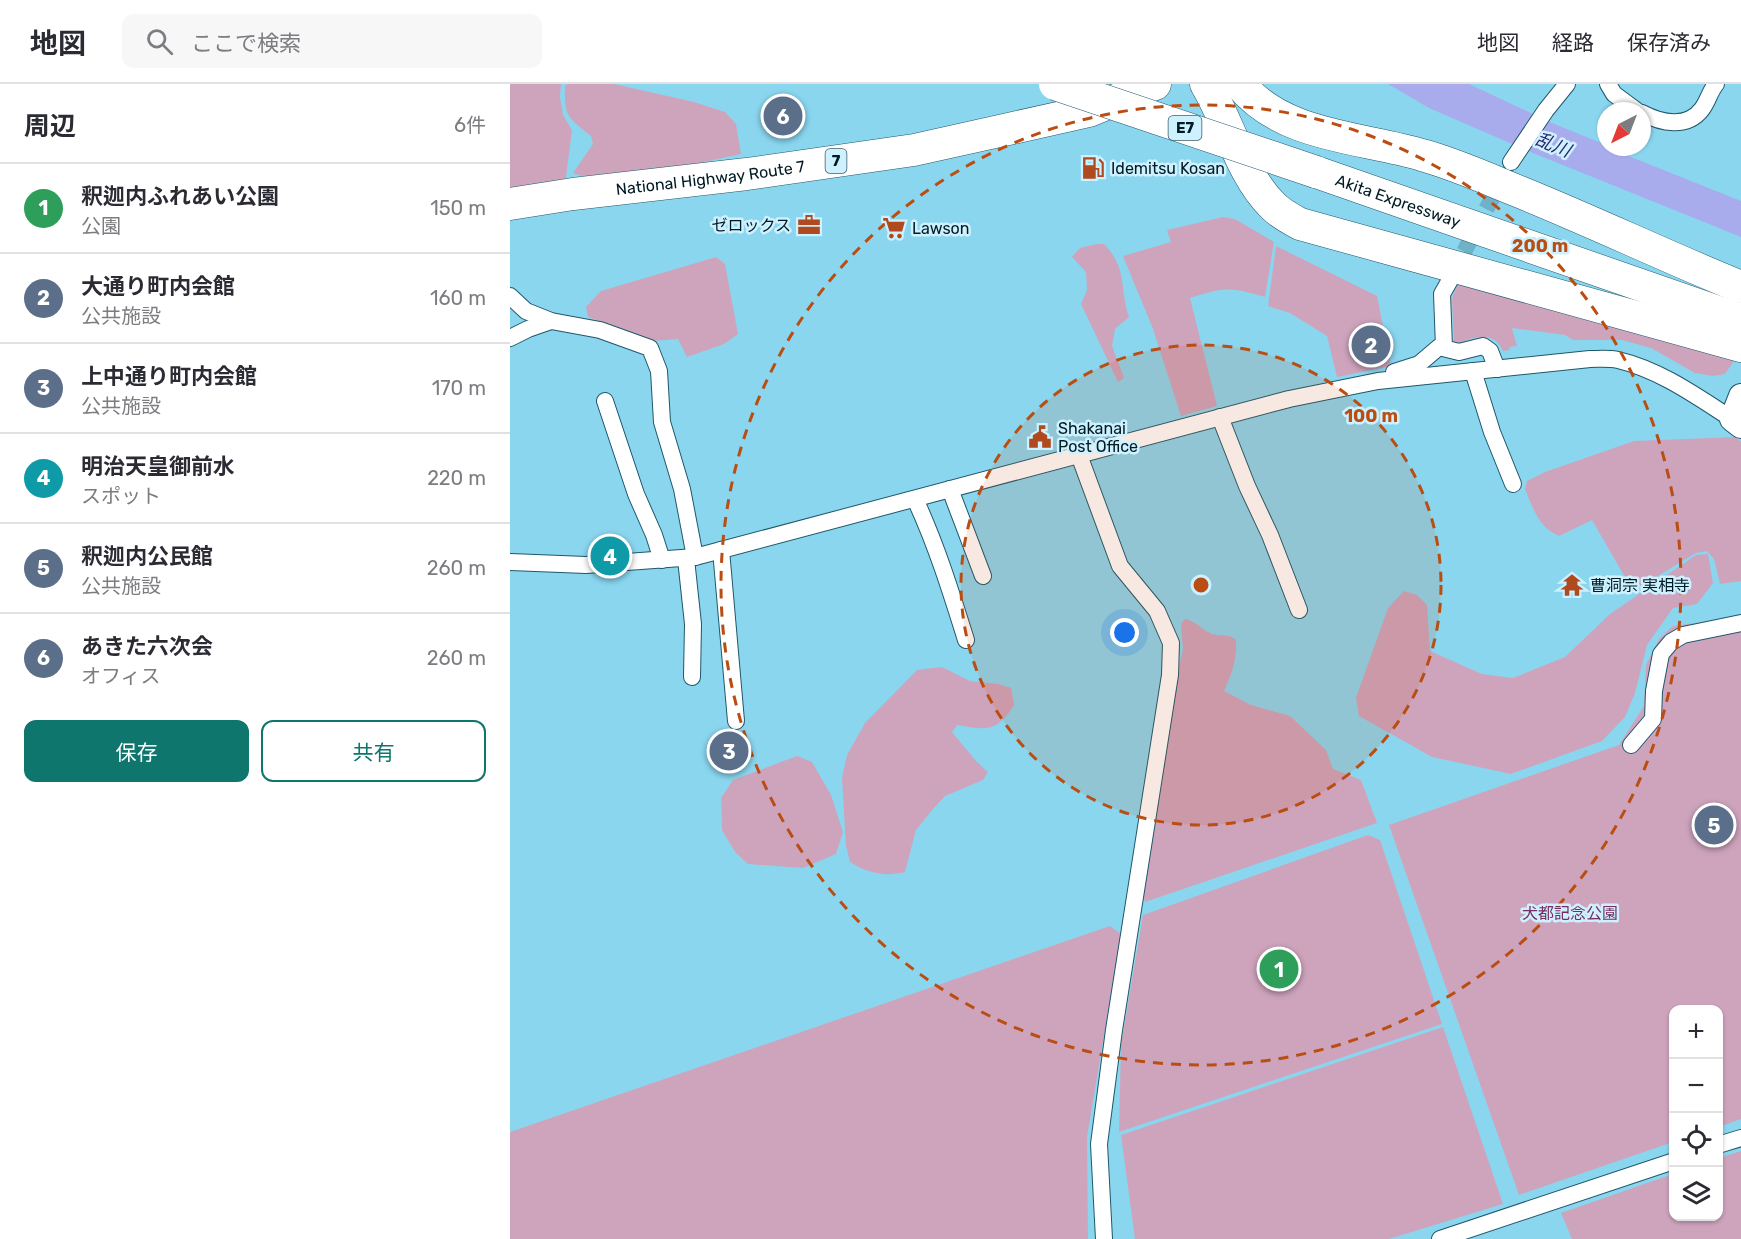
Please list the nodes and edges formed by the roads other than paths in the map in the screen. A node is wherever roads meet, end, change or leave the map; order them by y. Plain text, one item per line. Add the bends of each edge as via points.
1 (1055, 84) edge
2 (1155, 84) edge
3 (1206, 84) edge
4 (1240, 84) edge
5 (1567, 84) edge
6 (1608, 84) edge
7 (1716, 84) edge
8 (1625, 102) edge
9 (1651, 118) edge
10 (1511, 162) tunnel mouth
11 (510, 204) edge
12 (1450, 280) tunnel mouth
13 (1741, 287) edge
14 (510, 296) edge
15 (1741, 320) edge
16 (551, 321) junction
17 (510, 339) edge
18 (1741, 346) edge
19 (1444, 347) junction
20 (1497, 369) junction
21 (1473, 371) junction
22 (1362, 385) junction
23 (1741, 396) edge
24 (605, 401) dead end
25 (1220, 417) junction
26 (1737, 422) edge
27 (1079, 455) junction
28 (1513, 484) dead end
29 (950, 489) junction
30 (915, 499) junction
31 (721, 550) junction
32 (691, 558) junction
33 (662, 560) junction
34 (510, 562) edge
35 (983, 576) dead end
36 (1299, 610) dead end
37 (1741, 623) edge
38 (966, 640) dead end
39 (692, 677) dead end
40 (736, 721) dead end
41 (1631, 745) dead end
42 (1741, 1138) edge
43 (1723, 1144) edge
44 (1669, 1163) edge
45 (1104, 1239) edge
46 (1440, 1239) edge

1 - 15 highway, Akita Expressway / E7, bridge
2 - 11 highway, National Highway Route 7 / 7 via 1089,111 914,150
3 - 18 highway via 1262,191 1273,206 1300,224
4 - 13 highway via 1275,114 1301,125 1423,155 1520,192
5 - 10 street
6 - 8 street
7 - 9 street via 1701,110 1686,122
12 - 19 street via 1442,294
14 - 16 street via 526,311
16 - 17 street
16 - 32 street via 600,330 650,348 659,371 662,422 682,489
19 - 20 street via 1459,352 1483,346 1490,351
19 - 22 street via 1419,364
20 - 21 street
20 - 26 street via 1616,360 1643,367
21 - 22 street
21 - 28 street
22 - 25 street
23 - 26 street
24 - 33 street
25 - 27 street
25 - 36 street
27 - 29 street
27 - 45 street via 1120,566 1157,611 1171,644 1170,675 1099,1144
29 - 30 street
29 - 35 street
30 - 31 street
30 - 38 street via 940,559
31 - 32 street
31 - 40 street
32 - 33 street
32 - 39 street
33 - 34 street via 585,565
37 - 41 street via 1683,635 1671,642 1661,654 1653,719
42 - 43 street
44 - 46 street

